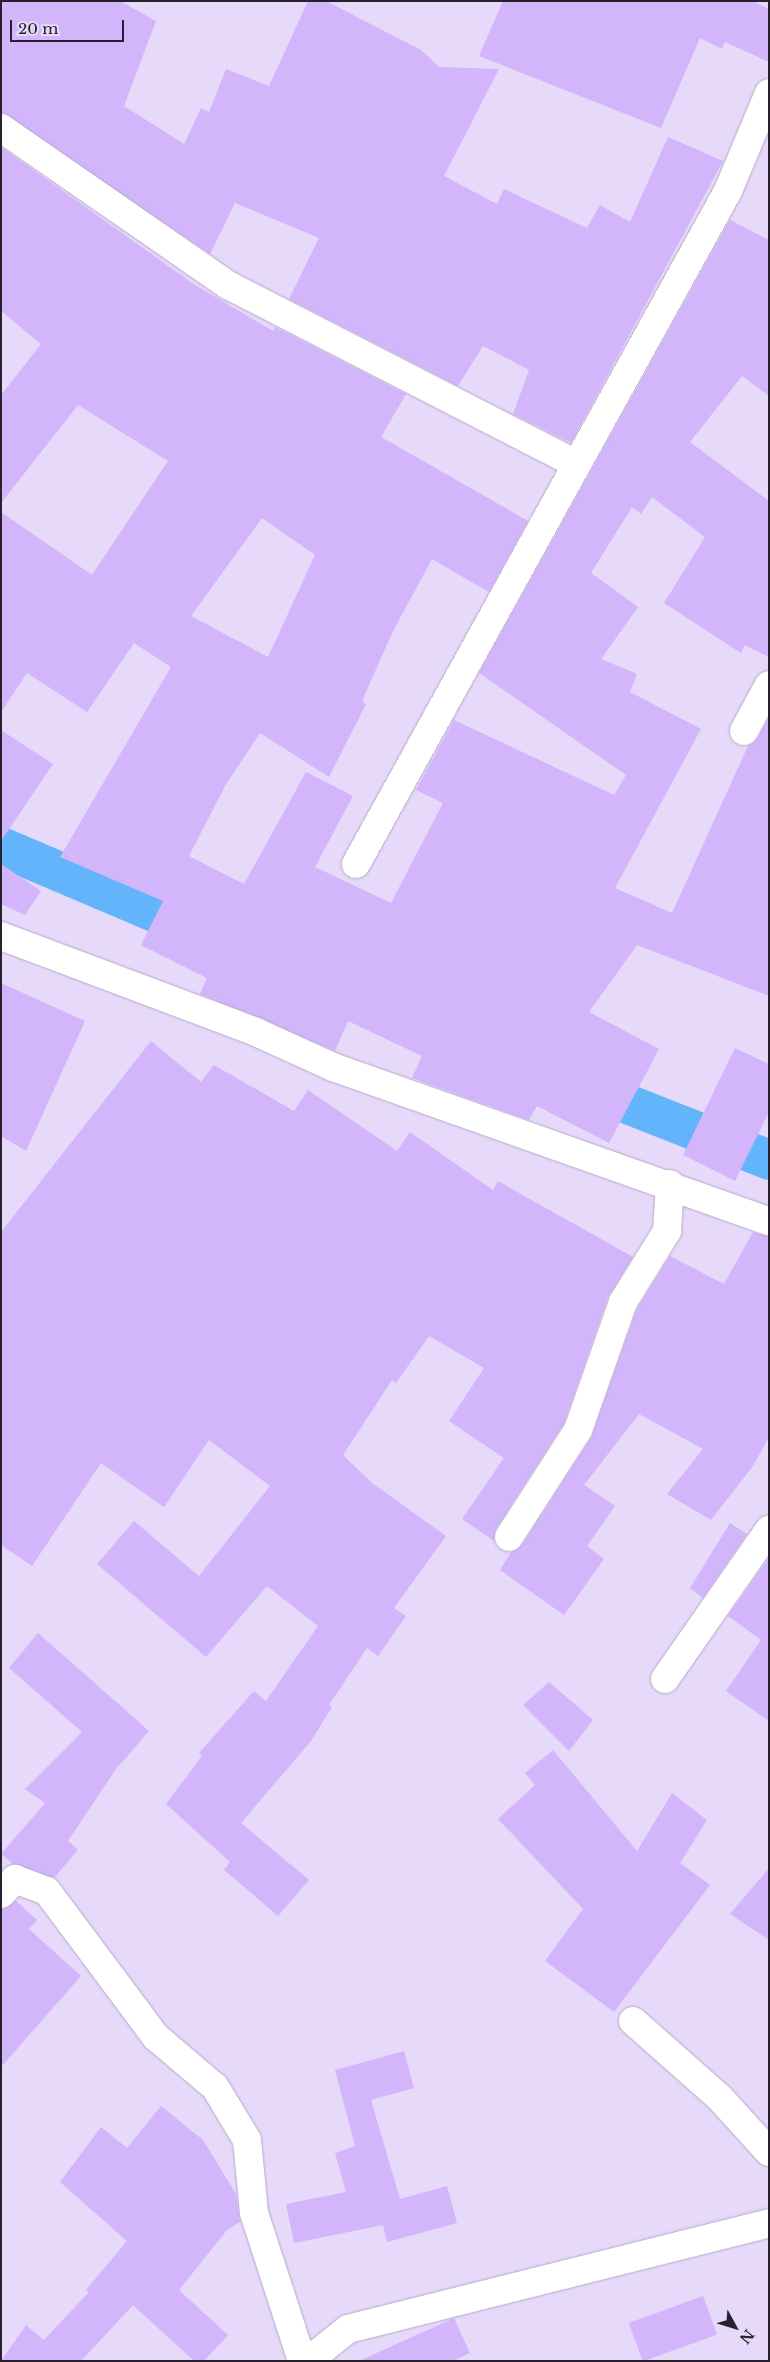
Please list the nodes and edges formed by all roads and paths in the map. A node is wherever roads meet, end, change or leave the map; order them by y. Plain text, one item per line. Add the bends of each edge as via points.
1 (769, 93) edge
2 (1, 128) edge
3 (577, 464) junction
4 (769, 686) edge
5 (744, 730) dead end
6 (356, 864) dead end
7 (1, 936) edge
8 (670, 1184) junction
9 (769, 1221) edge
10 (769, 1530) edge
11 (509, 1537) dead end
12 (666, 1679) dead end
13 (1, 1894) edge
14 (633, 2021) dead end
15 (769, 2152) edge
16 (769, 2223) edge
17 (302, 2361) edge
18 (308, 2361) edge

1 - 3 street via 728,190
2 - 3 street via 228,285
3 - 6 street
4 - 5 street
7 - 8 street via 256,1032 333,1067
8 - 9 street
8 - 11 street via 667,1231 623,1302 578,1430
10 - 12 street
13 - 17 street via 15,1879 47,1891 156,2037 215,2087 247,2140 254,2214
14 - 15 street via 719,2097
16 - 18 street via 348,2329

